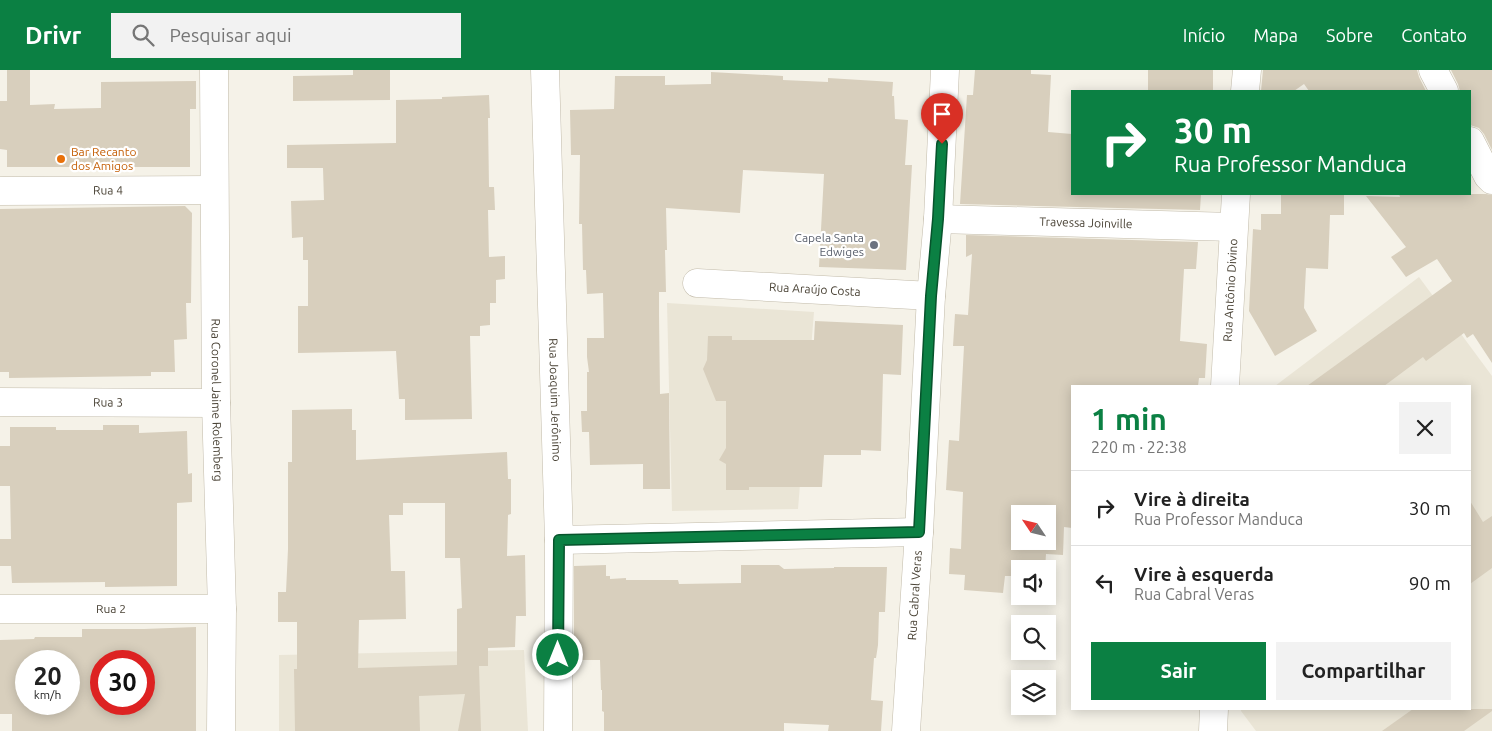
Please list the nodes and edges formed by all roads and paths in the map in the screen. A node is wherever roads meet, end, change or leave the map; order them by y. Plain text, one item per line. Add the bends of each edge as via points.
1 (214, 70) edge
2 (545, 70) edge
3 (945, 70) edge
4 (1247, 70) edge
5 (1433, 70) edge
6 (1245, 90) edge
7 (1443, 90) edge
8 (1471, 143) edge
9 (1491, 176) edge
10 (214, 190) junction
11 (0, 191) edge
12 (1236, 195) edge
13 (938, 219) junction
14 (1233, 227) junction
15 (697, 283) dead end
16 (931, 296) junction
17 (1225, 385) edge
18 (0, 402) edge
19 (216, 402) junction
20 (919, 532) junction
21 (559, 540) junction
22 (0, 609) edge
23 (222, 609) junction
24 (221, 731) edge
25 (558, 731) edge
26 (906, 731) edge

1 - 10 street, Rua Coronel Jaime Rolemberg
2 - 21 street, Rua Joaquim Jerônimo
3 - 13 street, Rua Cabral Veras
4 - 6 street
5 - 7 street
8 - 9 street
10 - 11 street, Rua 4
10 - 19 street, Rua Coronel Jaime Rolemberg
12 - 14 street, Rua Antônio Divino
13 - 14 street, Travessa Joinville
13 - 16 street, Rua Cabral Veras
14 - 17 street, Rua Antônio Divino
15 - 16 street, Rua Araújo Costa
16 - 20 street, Rua Cabral Veras
18 - 19 street, Rua 3
19 - 23 street, Rua Coronel Jaime Rolemberg
20 - 21 street
20 - 26 street, Rua Cabral Veras
21 - 25 street, Rua Joaquim Jerônimo
22 - 23 street, Rua 2
23 - 24 street, Rua Coronel Jaime Rolemberg

